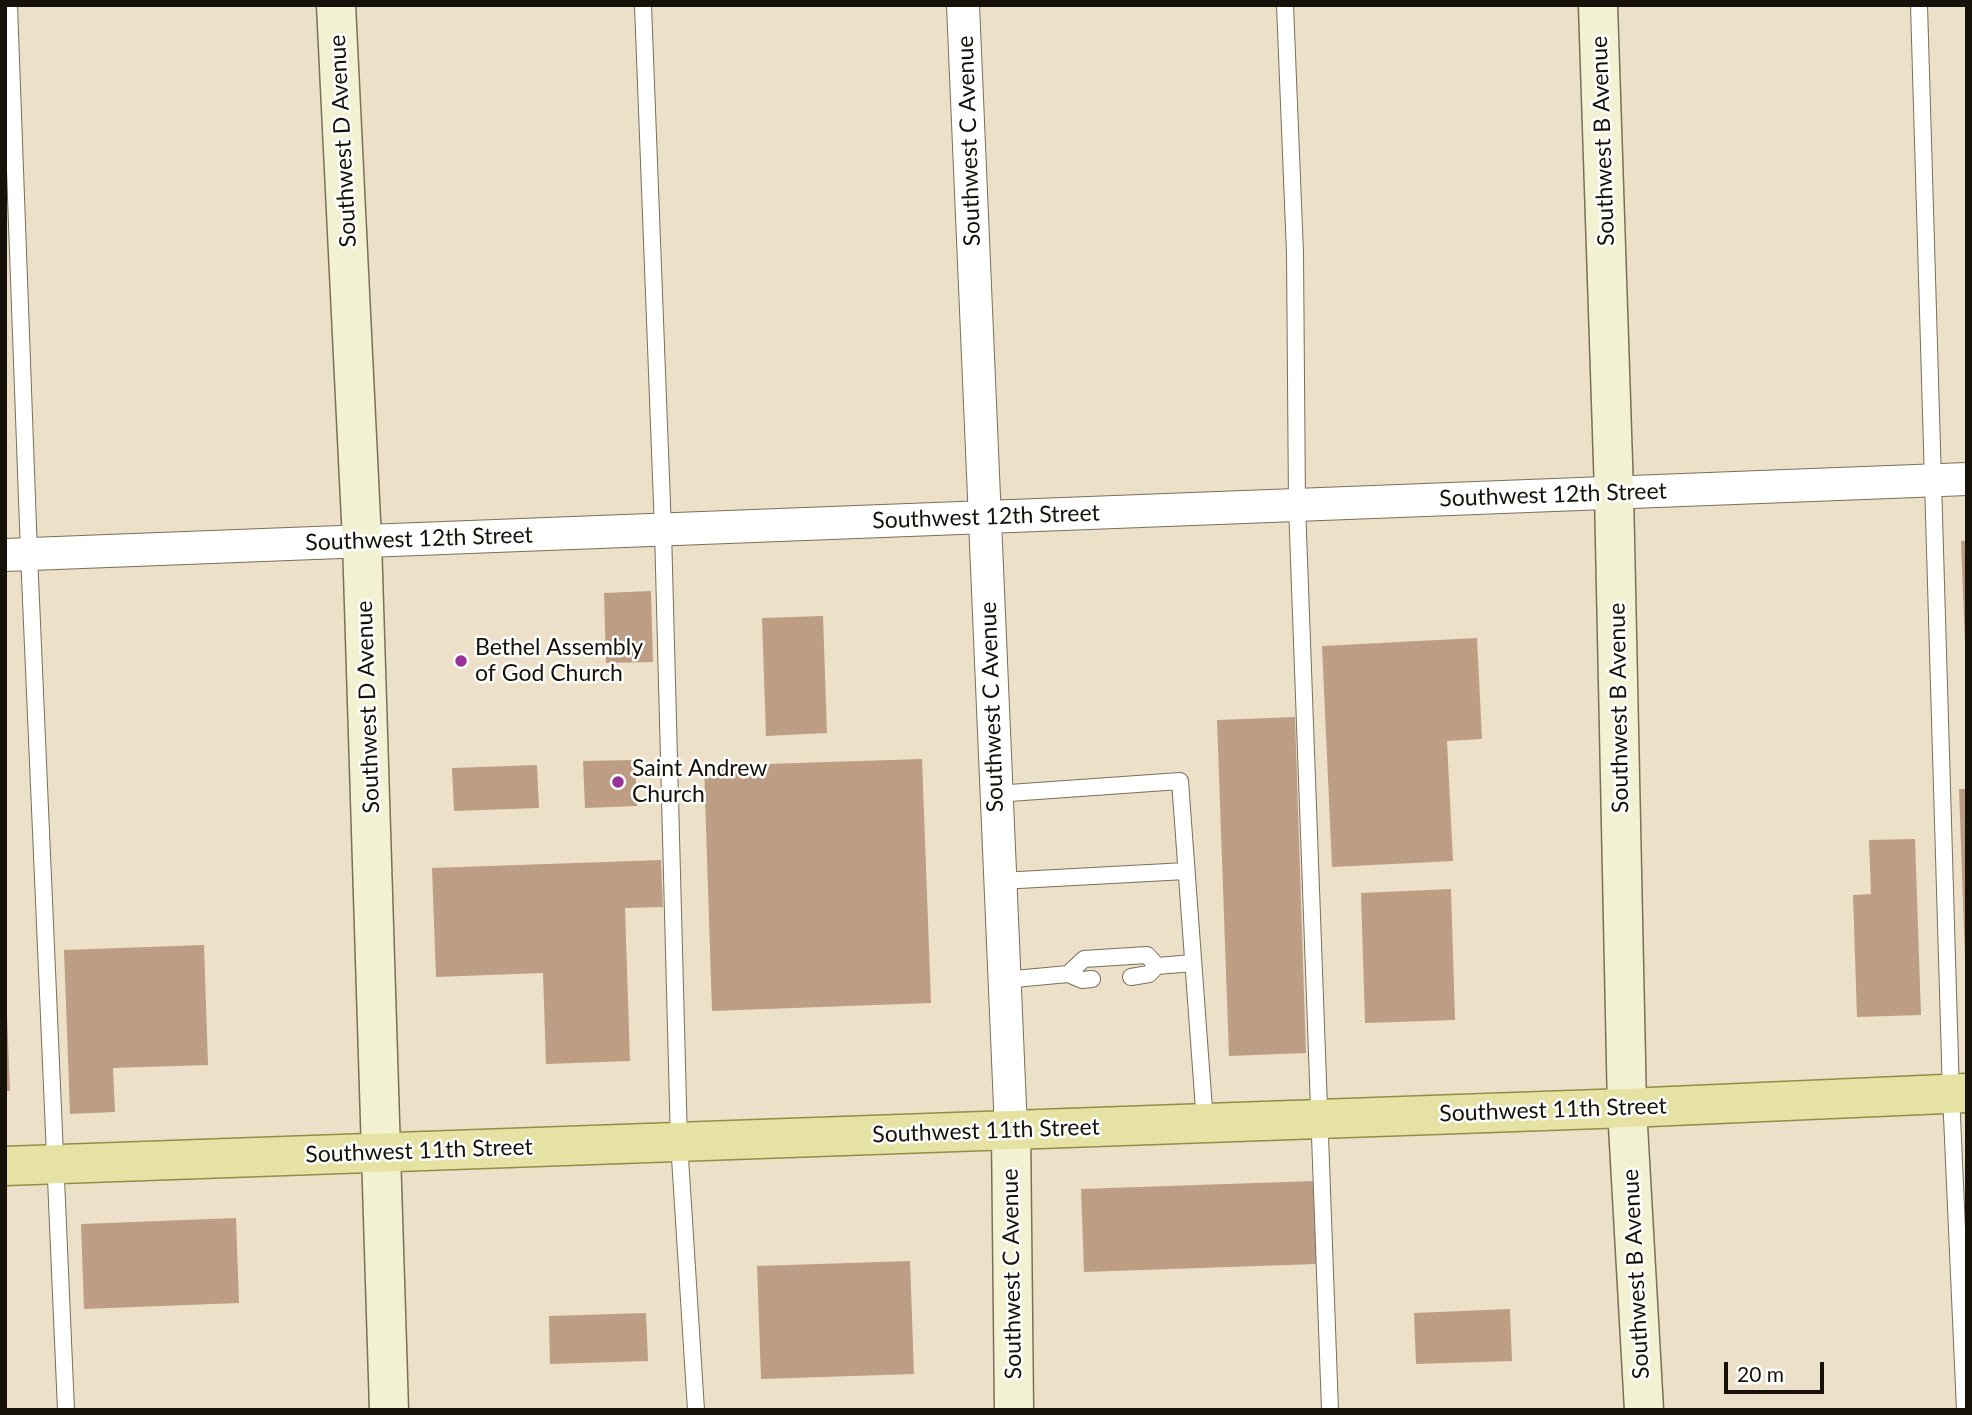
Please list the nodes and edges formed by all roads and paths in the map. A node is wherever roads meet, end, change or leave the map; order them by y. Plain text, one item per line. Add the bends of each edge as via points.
1 (9, 5) edge
2 (336, 5) edge
3 (643, 5) edge
4 (963, 5) edge
5 (1285, 5) edge
6 (1598, 5) edge
7 (1919, 5) edge
8 (1967, 479) edge
9 (1935, 481) junction
10 (1614, 493) junction
11 (1297, 505) junction
12 (984, 517) junction
13 (663, 530) junction
14 (362, 541) junction
15 (17, 554) edge
16 (995, 794) junction
17 (1186, 871) junction
18 (1000, 881) junction
19 (1193, 963) junction
20 (1157, 967) junction
21 (1068, 974) junction
22 (1131, 977) dead end
23 (1004, 979) junction
24 (1092, 979) dead end
25 (1959, 1093) edge
26 (1627, 1108) junction
27 (1318, 1119) junction
28 (1205, 1123) junction
29 (1010, 1130) junction
30 (679, 1142) junction
31 (383, 1152) junction
32 (53, 1164) junction
33 (5, 1166) edge
34 (66, 1410) edge
35 (390, 1410) edge
36 (696, 1410) edge
37 (1014, 1410) edge
38 (1330, 1410) edge
39 (1644, 1410) edge
40 (1965, 1410) edge

1 - 15 lane
2 - 14 street, Southwest D Avenue
3 - 13 lane
4 - 12 street, Southwest C Avenue
5 - 11 lane via 1295,253
6 - 10 street, Southwest B Avenue
7 - 9 lane
8 - 9 street, Southwest 12th Street
9 - 10 street, Southwest 12th Street
9 - 25 lane
10 - 11 street, Southwest 12th Street
10 - 26 street, Southwest B Avenue
11 - 12 street, Southwest 12th Street
11 - 27 lane
12 - 13 street, Southwest 12th Street
12 - 16 street, Southwest C Avenue
13 - 14 street, Southwest 12th Street
13 - 30 lane
14 - 15 street, Southwest 12th Street
14 - 31 street, Southwest D Avenue
15 - 32 lane
16 - 17 lane via 1180,781
16 - 18 street, Southwest C Avenue
17 - 18 lane
17 - 19 lane
18 - 23 street, Southwest C Avenue
19 - 20 lane
19 - 28 lane
20 - 21 lane via 1147,956 1084,959
20 - 22 lane via 1149,975
21 - 23 lane
21 - 24 lane
23 - 29 street, Southwest C Avenue
25 - 26 main road, Southwest 11th Street
25 - 40 lane
26 - 27 main road, Southwest 11th Street
26 - 39 street, Southwest B Avenue
27 - 28 main road, Southwest 11th Street
27 - 38 lane
28 - 29 main road, Southwest 11th Street
29 - 30 main road, Southwest 11th Street
29 - 37 street, Southwest C Avenue
30 - 31 main road, Southwest 11th Street
30 - 36 lane
31 - 32 main road, Southwest 11th Street
31 - 35 street, Southwest D Avenue
32 - 33 main road, Southwest 11th Street
32 - 34 lane

